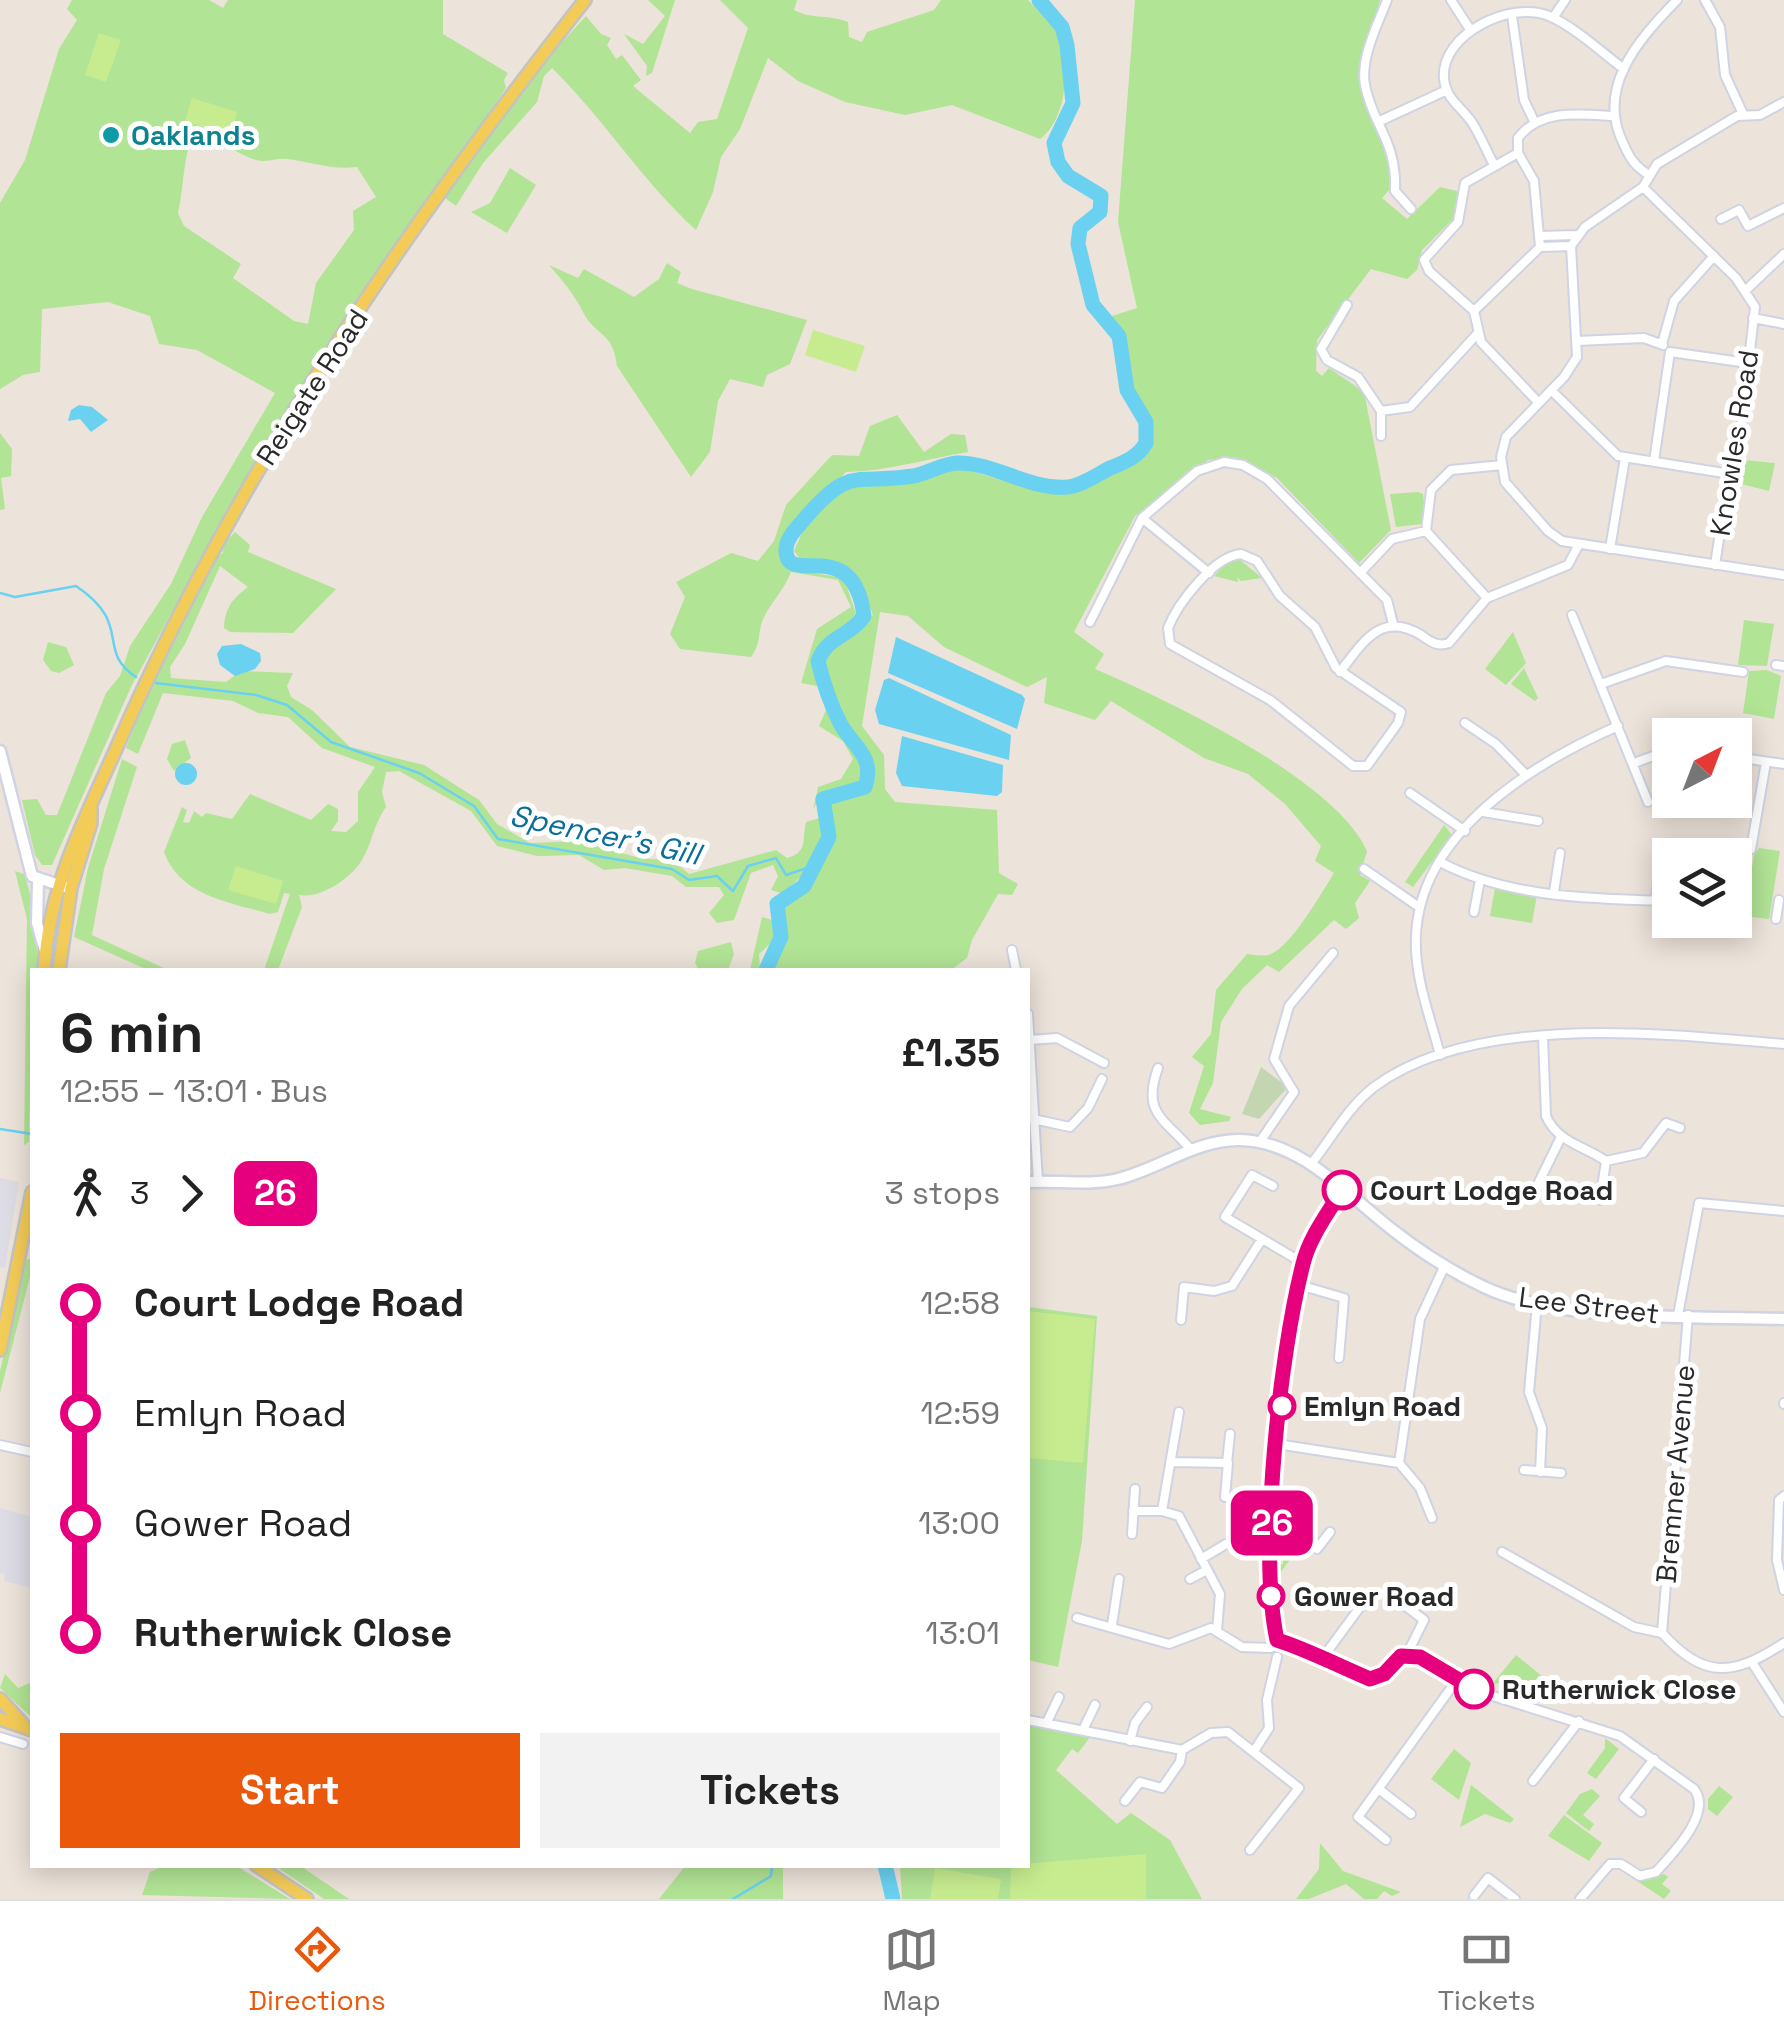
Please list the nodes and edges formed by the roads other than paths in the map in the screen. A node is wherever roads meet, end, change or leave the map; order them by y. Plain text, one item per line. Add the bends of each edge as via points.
1 (1387, 0) edge
2 (1452, 0) edge
3 (1564, 0) edge
4 (1677, 0) edge
5 (1705, 0) edge
6 (581, 2) edge
7 (1512, 16) junction
8 (1553, 18) junction
9 (1471, 31) junction
10 (1624, 69) junction
11 (1447, 90) junction
12 (1784, 102) edge
13 (1743, 114) junction
14 (1611, 116) junction
15 (1380, 121) junction
16 (1535, 123) junction
17 (1518, 153) junction
18 (1494, 165) junction
19 (1650, 174) junction
20 (1643, 187) junction
21 (1395, 191) junction
22 (1386, 198) dead end
23 (1411, 208) dead end
24 (1784, 208) edge
25 (1721, 219) dead end
26 (1578, 234) junction
27 (1539, 236) junction
28 (1571, 246) junction
29 (1540, 247) junction
30 (1784, 254) edge
31 (1714, 256) junction
32 (1746, 290) junction
33 (1346, 305) dead end
34 (1474, 311) junction
35 (1754, 318) junction
36 (1784, 324) edge
37 (1478, 333) junction
38 (1577, 342) junction
39 (1662, 344) junction
40 (1670, 352) junction
41 (1327, 360) junction
42 (1748, 363) junction
43 (1320, 371) dead end
44 (1551, 390) junction
45 (1539, 403) junction
46 (1381, 411) junction
47 (1381, 436) dead end
48 (1626, 458) junction
49 (1654, 461) junction
50 (1502, 465) junction
51 (1730, 474) junction
52 (1142, 518) junction
53 (1426, 531) junction
54 (1578, 546) junction
55 (1610, 549) junction
56 (1715, 565) junction
57 (1210, 573) junction
58 (1360, 573) junction
59 (1784, 575) edge
60 (1111, 576) junction
61 (1122, 581) dead end
62 (1486, 598) junction
63 (1572, 615) dead end
64 (1090, 622) dead end
65 (1393, 624) junction
66 (1582, 637) junction
67 (1572, 641) dead end
68 (1340, 672) junction
69 (1743, 672) dead end
70 (1600, 684) junction
71 (1465, 723) dead end
72 (1618, 726) junction
73 (0, 751) edge
74 (1652, 756) edge
75 (1752, 760) edge
76 (1766, 762) junction
77 (1634, 763) junction
78 (1784, 764) edge
79 (1525, 774) junction
80 (1410, 794) dead end
81 (1648, 802) dead end
82 (1482, 812) junction
83 (1538, 820) dead end
84 (1741, 829) dead end
85 (1465, 831) junction
86 (1754, 831) junction
87 (1752, 843) edge
88 (1560, 854) dead end
89 (1440, 862) junction
90 (1364, 870) dead end
91 (38, 880) junction
92 (1480, 880) junction
93 (66, 887) junction
94 (1554, 892) junction
95 (1652, 900) edge
96 (1419, 907) junction
97 (1474, 912) dead end
98 (1012, 950) dead end
99 (45, 951) junction
100 (1332, 953) dead end
101 (44, 968) edge
102 (59, 968) edge
103 (1016, 968) edge
104 (1544, 1037) junction
105 (1030, 1040) joint
106 (1784, 1044) edge
107 (1440, 1056) junction
108 (1104, 1063) dead end
109 (1158, 1068) dead end
110 (1102, 1079) dead end
111 (1664, 1109) dead end
112 (1033, 1119) junction
113 (1666, 1123) junction
114 (1680, 1128) dead end
115 (1560, 1139) junction
116 (1259, 1143) junction
117 (1191, 1150) junction
118 (1606, 1162) junction
119 (1312, 1164) junction
120 (1032, 1182) edge
121 (1539, 1184) dead end
122 (1273, 1186) dead end
123 (1342, 1190) junction
124 (1600, 1200) dead end
125 (30, 1202) edge
126 (1784, 1211) edge
127 (1262, 1239) junction
128 (1303, 1264) junction
129 (1446, 1266) junction
130 (1299, 1286) junction
131 (1537, 1304) junction
132 (1683, 1315) junction
133 (1784, 1319) edge
134 (1181, 1320) dead end
135 (0, 1350) edge
136 (1339, 1358) dead end
137 (1179, 1412) dead end
138 (1230, 1434) dead end
139 (1278, 1444) junction
140 (0, 1445) edge
141 (30, 1452) edge
142 (1172, 1462) junction
143 (1227, 1463) junction
144 (1399, 1463) junction
145 (1524, 1470) dead end
146 (1540, 1472) junction
147 (1561, 1473) dead end
148 (1135, 1489) dead end
149 (1784, 1496) edge
150 (1226, 1498) dead end
151 (1133, 1511) junction
152 (1162, 1511) junction
153 (1432, 1518) dead end
154 (1782, 1522) edge
155 (1272, 1527) junction
156 (1330, 1532) dead end
157 (1132, 1534) dead end
158 (1226, 1544) dead end
159 (1502, 1552) dead end
160 (1201, 1559) junction
161 (1207, 1570) junction
162 (1119, 1579) dead end
163 (1190, 1579) dead end
164 (1784, 1590) edge
165 (1352, 1601) dead end
166 (1399, 1601) dead end
167 (1077, 1618) dead end
168 (1112, 1625) junction
169 (1216, 1631) junction
170 (1662, 1632) junction
171 (1277, 1640) junction
172 (1784, 1643) edge
173 (1270, 1648) junction
174 (1287, 1648) junction
175 (1407, 1654) junction
176 (1278, 1656) junction
177 (1324, 1656) junction
178 (1752, 1664) junction
179 (1456, 1681) junction
180 (1059, 1698) dead end
181 (0, 1699) edge
182 (1095, 1705) dead end
183 (1147, 1707) dead end
184 (1784, 1712) edge
185 (0, 1719) edge
186 (1030, 1720) edge
187 (1579, 1721) junction
188 (1047, 1722) junction
189 (28, 1727) edge
190 (1083, 1730) junction
191 (0, 1736) edge
192 (1130, 1741) junction
193 (24, 1744) dead end
194 (1182, 1750) junction
195 (1254, 1752) junction
196 (1654, 1759) junction
197 (1533, 1782) dead end
198 (1380, 1790) junction
199 (1124, 1800) dead end
200 (1641, 1812) dead end
201 (1411, 1814) dead end
202 (1386, 1840) dead end
203 (1250, 1850) dead end
204 (260, 1868) edge
205 (1474, 1896) dead end
206 (307, 1899) edge
207 (1515, 1899) edge
208 (1580, 1899) edge

1 - 15 street via 1364,69
2 - 9 street
3 - 8 street
4 - 10 street
5 - 13 street via 1720,28 1725,75
6 - 93 main road, Reigate Road via 479,135 275,444 169,631 91,806 91,823
7 - 8 street
7 - 9 street
7 - 16 street via 1526,109
8 - 10 street
9 - 11 street via 1447,60
10 - 14 street
11 - 15 street
11 - 18 street
12 - 13 street via 1760,115
13 - 19 street
14 - 16 street via 1569,114
14 - 19 street via 1635,165
15 - 21 street via 1396,164
16 - 17 street via 1518,138
17 - 18 street
17 - 27 street via 1534,181
18 - 34 street via 1465,183 1458,222 1424,260
19 - 20 street
20 - 26 street
20 - 31 street, Knowles Road
21 - 22 street
21 - 23 street
24 - 25 street via 1748,226 1739,210
26 - 27 street
26 - 28 street
27 - 29 street
28 - 29 street
28 - 38 street
29 - 34 street
30 - 32 street
31 - 32 street, Knowles Road
31 - 39 street via 1678,294
32 - 35 street, Knowles Road
33 - 41 street via 1321,349
34 - 37 street
35 - 36 street
35 - 42 street, Knowles Road
37 - 45 street
37 - 46 street via 1410,406
38 - 39 street via 1644,338
38 - 44 street via 1573,366
39 - 40 street
40 - 42 street
40 - 49 street
41 - 43 street
41 - 46 street via 1358,378
42 - 51 street, Knowles Road
44 - 45 street
44 - 48 street via 1611,453
45 - 50 street via 1506,436
46 - 47 street
48 - 49 street
48 - 55 street
49 - 51 street
50 - 53 street via 1451,470 1431,490
50 - 54 street via 1505,482 1548,531
51 - 56 street, Knowles Road
52 - 57 street
52 - 58 street via 1205,466 1243,465 1267,479
52 - 60 street
53 - 58 street via 1392,538
53 - 62 street
54 - 55 street
54 - 62 street via 1568,565
55 - 56 street
56 - 59 street
57 - 68 street via 1229,556 1257,561 1280,596 1319,632
57 - 68 street via 1170,621 1170,644 1270,700 1346,762 1364,768 1400,712
58 - 65 street via 1392,606
60 - 61 street
60 - 64 street
62 - 65 street via 1444,645
63 - 66 street
65 - 68 street via 1371,633
66 - 67 street
66 - 70 street
69 - 70 street via 1726,664 1666,662
70 - 72 street
71 - 79 street via 1483,728
72 - 77 street
72 - 79 street
73 - 91 street via 26,860
74 - 77 street
75 - 76 street
76 - 78 street
76 - 86 street
77 - 81 street
79 - 82 street
80 - 85 street
82 - 83 street
82 - 85 street
84 - 86 street
85 - 89 street
86 - 87 street
88 - 94 street
89 - 92 street
89 - 96 street
90 - 96 street
91 - 93 street
91 - 99 street via 37,923
92 - 94 street
92 - 97 street
93 - 99 main road, Reigate Road
93 - 102 main road, Reigate Road
94 - 95 street
96 - 107 street via 1416,960
98 - 103 street
99 - 101 main road, Reigate Road
100 - 116 street via 1289,1006 1274,1059 1294,1092
104 - 106 street via 1656,1033
104 - 107 street
104 - 115 street via 1546,1116
105 - 108 street via 1058,1038
105 - 112 street
107 - 119 street via 1362,1097
109 - 117 street via 1150,1088 1158,1118
110 - 112 street via 1070,1127
111 - 113 street
112 - 120 street
113 - 114 street
113 - 118 street via 1642,1153
115 - 118 street
115 - 121 street
116 - 117 street, Lee Street
116 - 119 street, Lee Street
117 - 120 street, Lee Street via 1097,1183
118 - 124 street
119 - 123 street, Lee Street
122 - 127 street via 1252,1175 1224,1217
123 - 128 street
123 - 129 street, Lee Street
125 - 135 main road
126 - 132 street, Bremner Avenue via 1699,1203
127 - 128 street
127 - 134 street via 1232,1286 1184,1287
128 - 130 street
129 - 131 street, Lee Street via 1485,1288
129 - 144 street via 1420,1318
130 - 136 street via 1344,1298
130 - 139 street
131 - 132 street, Lee Street
131 - 146 street via 1529,1392 1542,1428
132 - 133 street, Lee Street
132 - 170 street, Bremner Avenue
137 - 142 street
138 - 143 street
139 - 144 street
139 - 155 street
140 - 141 street
142 - 143 street
142 - 152 street
143 - 150 street
144 - 153 street via 1420,1488
145 - 146 street
146 - 147 street
148 - 151 street
149 - 154 street via 1778,1500
151 - 152 street
151 - 157 street
152 - 160 street via 1179,1516
154 - 164 street via 1777,1560
155 - 156 street via 1291,1530 1316,1549
155 - 171 street via 1270,1610
158 - 160 street
159 - 170 street via 1634,1626
160 - 161 street
161 - 163 street
161 - 169 street via 1220,1594
162 - 168 street
165 - 177 street via 1360,1607
166 - 175 street via 1424,1620
167 - 168 street
168 - 169 street via 1169,1644 1198,1630
169 - 173 street via 1242,1646
170 - 178 street via 1693,1662 1721,1670
171 - 173 street
171 - 174 street
172 - 178 street
173 - 176 street
174 - 176 street
174 - 177 street
175 - 177 street via 1370,1679
175 - 179 street
176 - 195 street via 1266,1700 1269,1728
178 - 184 street
179 - 187 street
179 - 198 street
180 - 188 street
181 - 189 main road
182 - 190 street
183 - 192 street
185 - 189 main road
186 - 188 street
187 - 196 street via 1620,1736
187 - 197 street
188 - 190 street
190 - 192 street
191 - 193 street
192 - 194 street
194 - 195 street via 1217,1730
194 - 199 street via 1162,1788 1140,1782
195 - 203 street via 1299,1788
196 - 200 street via 1624,1798
196 - 208 street via 1694,1789 1700,1811 1656,1872 1640,1876 1610,1864
198 - 201 street
198 - 202 street via 1358,1817
204 - 206 main road
205 - 207 street via 1488,1878

